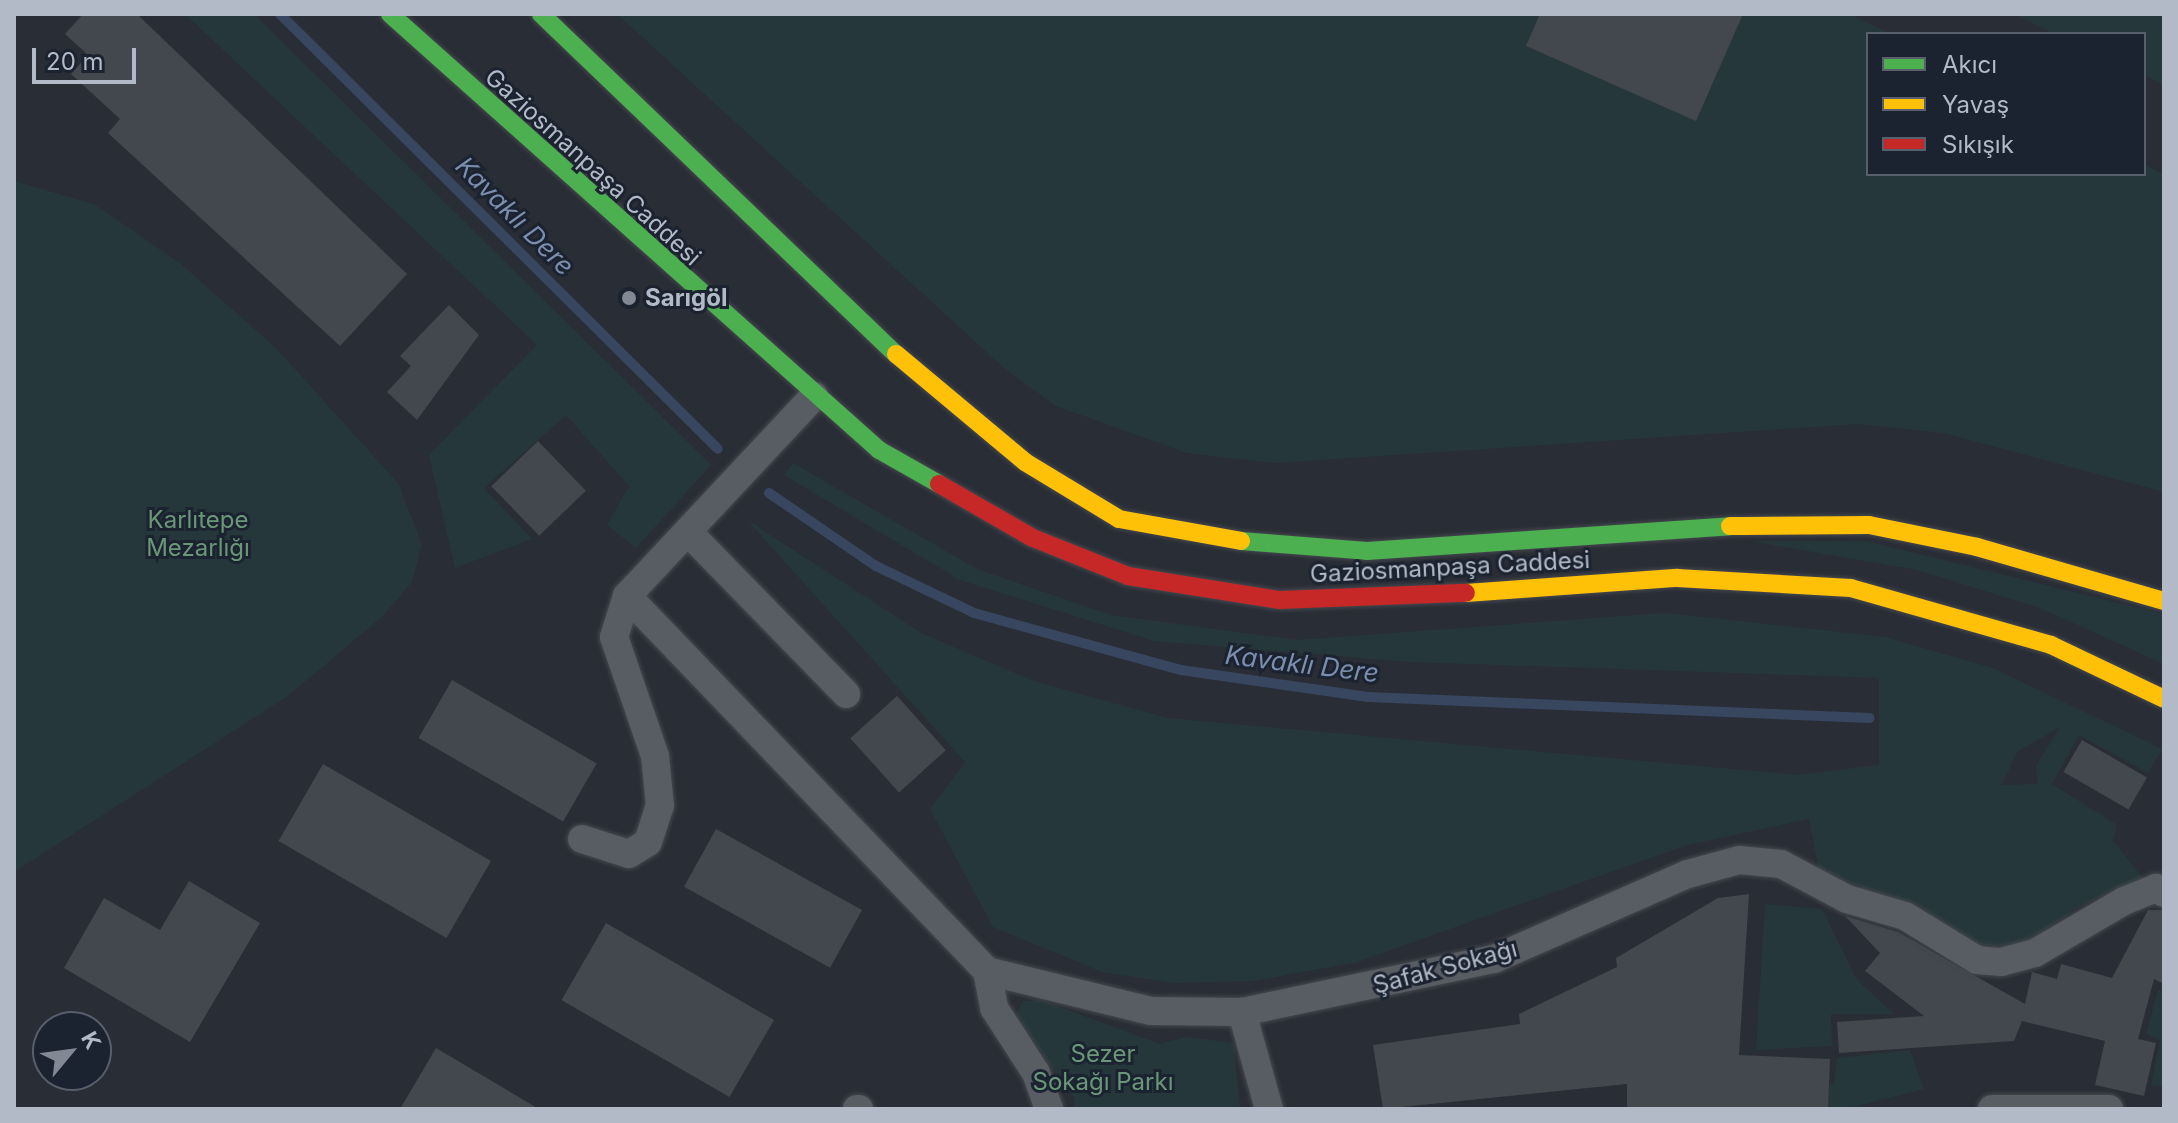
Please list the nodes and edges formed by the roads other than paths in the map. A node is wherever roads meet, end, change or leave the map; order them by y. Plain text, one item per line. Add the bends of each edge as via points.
1 (390, 14) edge
2 (541, 14) edge
3 (814, 396) junction
4 (689, 533) junction
5 (627, 596) junction
6 (2164, 601) edge
7 (846, 694) dead end
8 (2164, 699) edge
9 (582, 839) dead end
10 (2164, 893) edge
11 (987, 971) junction
12 (1242, 1012) junction
13 (1049, 1109) edge
14 (1269, 1109) edge
15 (1992, 1109) edge
16 (2109, 1109) edge

1 - 3 main road, Gaziosmanpaşa Caddesi
2 - 6 main road, Gaziosmanpaşa Caddesi via 944,401 1025,462 1119,519 1224,540 1367,551 1686,526 1869,525 1977,547
3 - 4 street
3 - 8 main road, Gaziosmanpaşa Caddesi via 879,450 954,497 1128,576 1280,600 1356,601 1677,578 1851,588 2051,645
4 - 5 street
4 - 7 street
5 - 9 street via 614,637 655,756 660,806 648,842 629,854
5 - 11 street
10 - 12 street, Şafak Sokağı via 2156,888 2124,901 2035,953 2001,962 1977,960 1905,916 1830,892 1781,864 1739,860 1688,874 1494,959
11 - 12 street, Şafak Sokağı via 1151,1011
11 - 13 street via 994,1008
12 - 14 street
15 - 16 street

